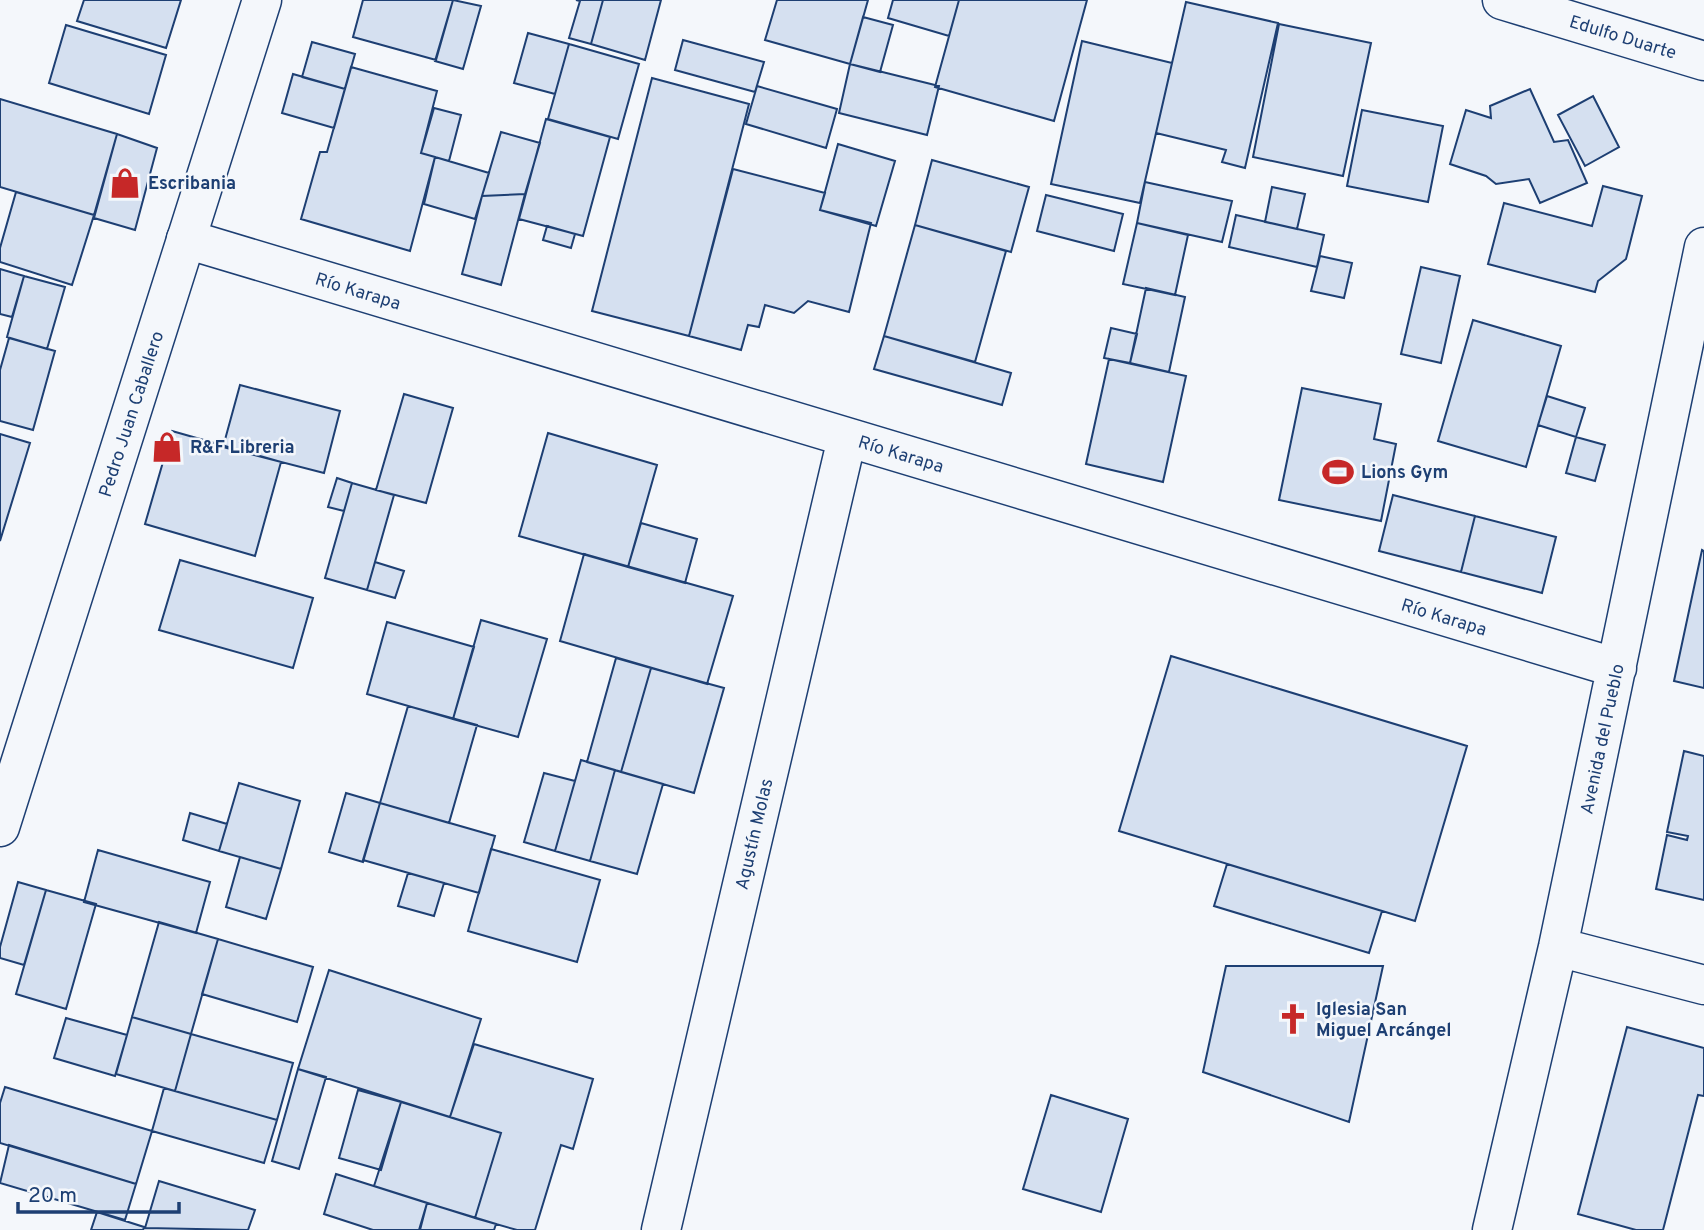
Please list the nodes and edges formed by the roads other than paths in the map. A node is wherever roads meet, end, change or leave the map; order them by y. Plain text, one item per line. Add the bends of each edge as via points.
1 (262, 0) edge
2 (1503, 0) edge
3 (1704, 61) edge
4 (186, 239) junction
5 (1704, 247) edge
6 (1699, 296) edge
7 (847, 438) junction
8 (1617, 668) junction
9 (0, 827) edge
10 (1558, 947) junction
11 (1704, 985) edge
12 (662, 1230) edge
13 (1492, 1230) edge

1 - 4 street, Pedro Juan Caballero
2 - 3 street, Edulfo Duarte
4 - 7 street, Río Karapa
4 - 9 street, Pedro Juan Caballero
5 - 6 street, Avenida del Pueblo
6 - 8 street, Avenida del Pueblo
7 - 8 street, Río Karapa
7 - 12 street, Agustín Molas
8 - 10 street, Avenida del Pueblo
10 - 11 street
10 - 13 street, Avenida del Pueblo

